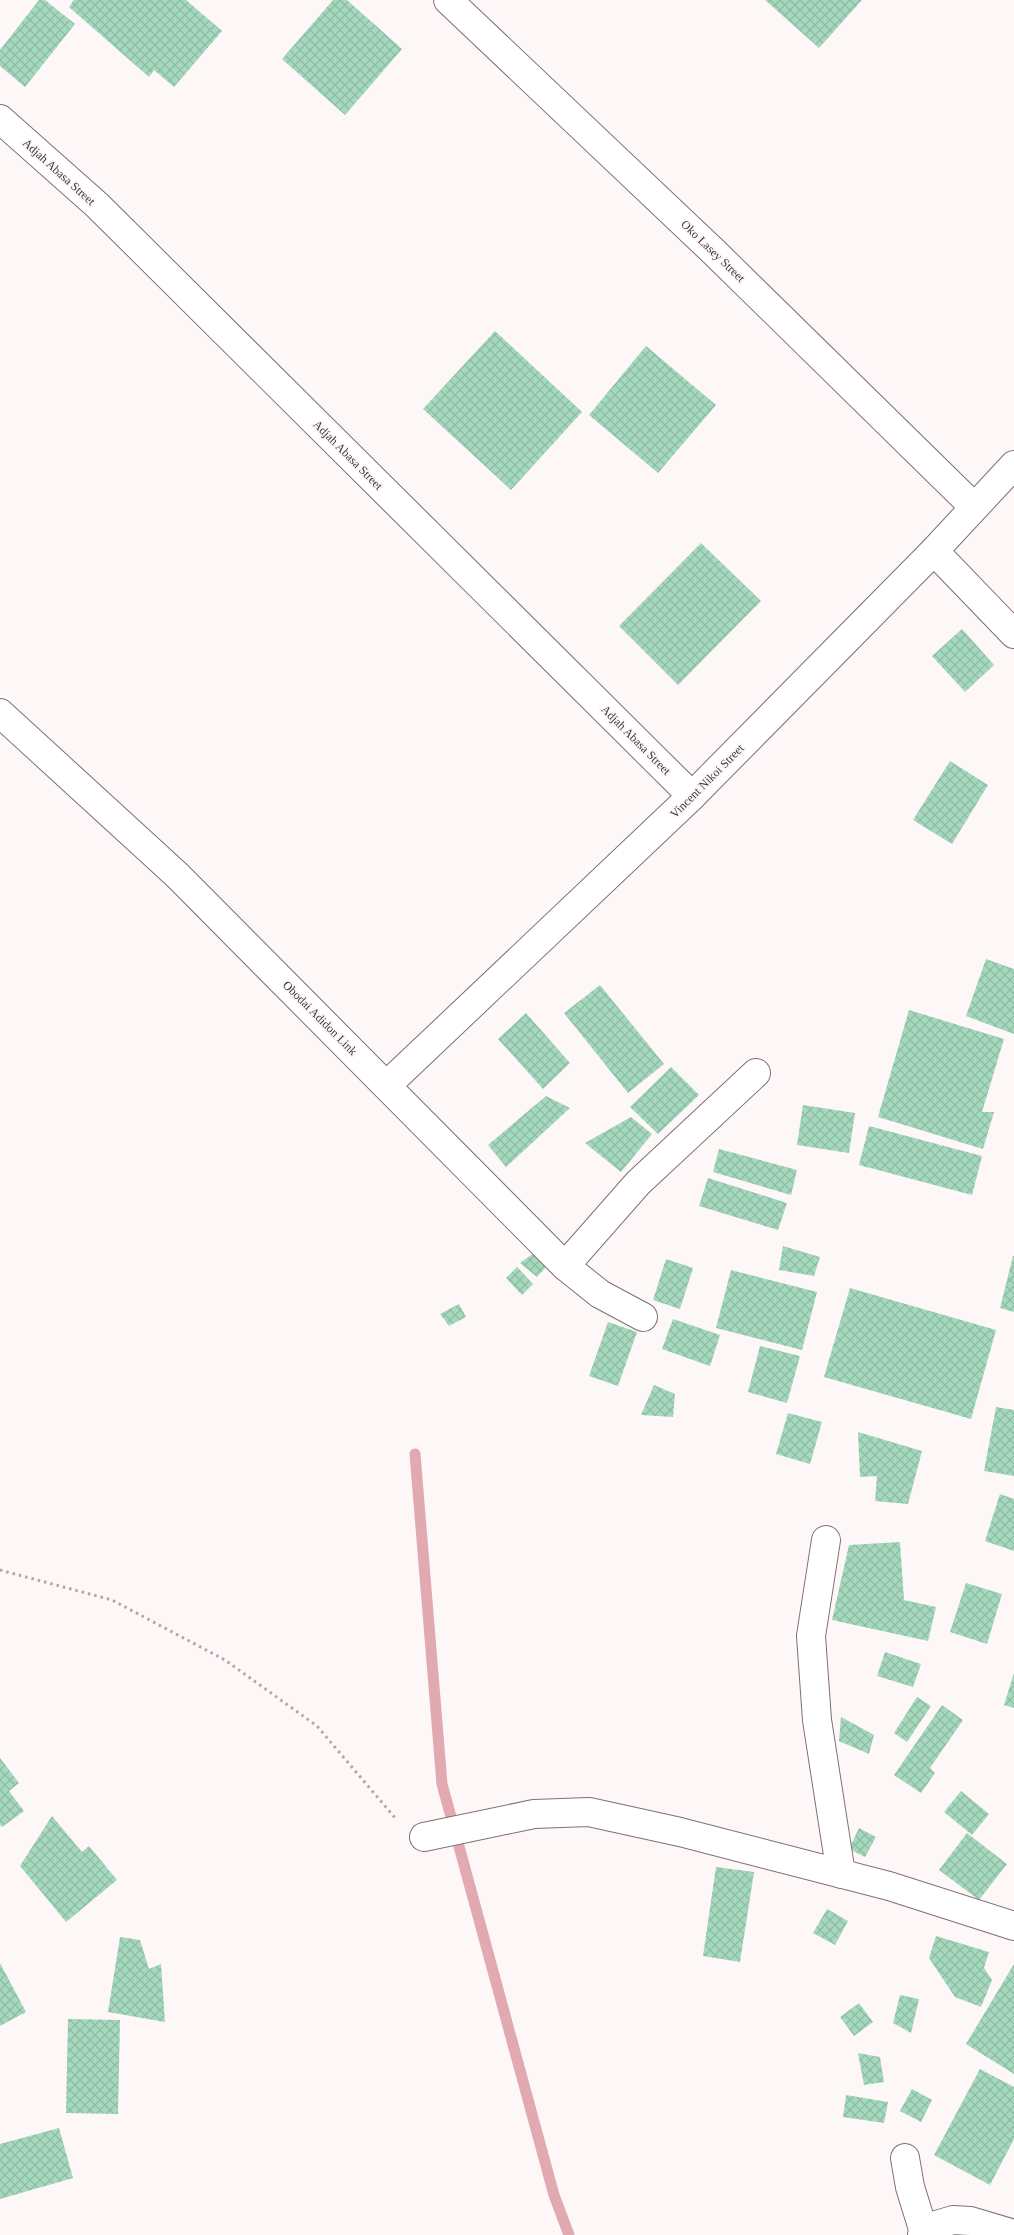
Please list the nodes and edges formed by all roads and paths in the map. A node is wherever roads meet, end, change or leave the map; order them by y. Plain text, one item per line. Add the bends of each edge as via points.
1 (448, 0) edge
2 (0, 118) edge
3 (1014, 465) edge
4 (973, 506) junction
5 (934, 551) junction
6 (1014, 634) edge
7 (0, 713) edge
8 (692, 796) junction
9 (756, 1073) dead end
10 (387, 1085) junction
11 (565, 1266) junction
12 (643, 1317) dead end
13 (826, 1540) dead end
14 (0, 1570) edge
15 (432, 1835) joint
16 (841, 1874) junction
17 (1014, 1926) edge
18 (905, 2158) dead end
19 (922, 2232) edge
20 (1014, 2234) edge

1 - 4 street, Oko Lasey Street via 722,260
2 - 8 street, Adjah Abasa Street via 97,205
3 - 4 street, Vincent Nikoi Street
4 - 5 street, Vincent Nikoi Street
5 - 6 street
5 - 8 street, Vincent Nikoi Street
7 - 10 street, Obodai Adidon Link via 177,875
8 - 10 street, Vincent Nikoi Street
9 - 11 street via 638,1183
10 - 11 street, Obodai Adidon Link
11 - 12 street, Obodai Adidon Link via 600,1294
13 - 16 street via 811,1636 817,1720
14 - 15 path via 112,1600 225,1660 317,1726 402,1826
15 - 16 street via 534,1814 588,1812
16 - 17 street
18 - 19 street
19 - 20 street via 953,2220 970,2221

